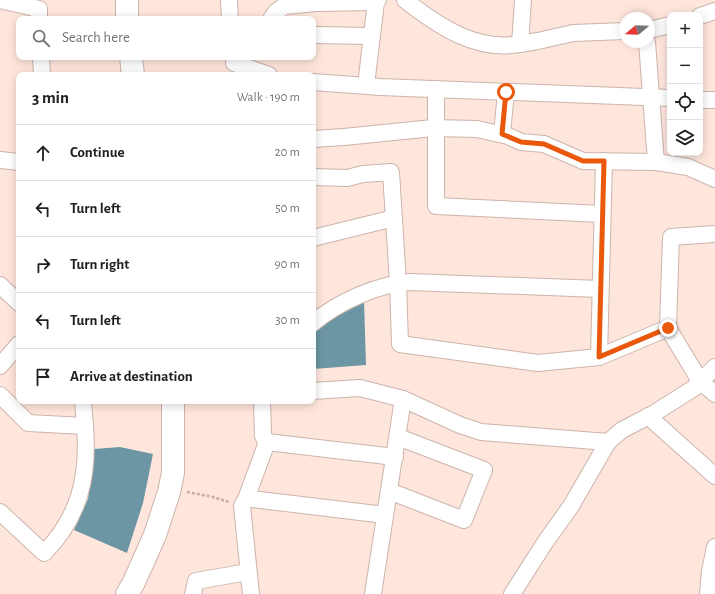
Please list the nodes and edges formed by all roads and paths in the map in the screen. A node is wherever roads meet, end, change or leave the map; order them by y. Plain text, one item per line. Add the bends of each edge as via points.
1 (0, 0) edge
2 (127, 0) edge
3 (229, 0) edge
4 (405, 0) edge
5 (522, 0) edge
6 (377, 1) edge
7 (715, 12) edge
8 (703, 15) edge
9 (39, 16) edge
10 (127, 16) edge
11 (230, 16) edge
12 (273, 16) edge
13 (667, 26) edge
14 (655, 29) edge
15 (619, 31) edge
16 (316, 35) edge
17 (372, 36) junction
18 (520, 44) junction
19 (648, 48) edge
20 (41, 60) edge
21 (131, 60) edge
22 (234, 65) edge
23 (261, 67) edge
24 (42, 72) edge
25 (133, 72) edge
26 (316, 82) edge
27 (366, 85) junction
28 (436, 89) junction
29 (506, 92) junction
30 (652, 98) junction
31 (667, 98) edge
32 (703, 100) edge
33 (715, 100) edge
34 (436, 129) junction
35 (502, 134) junction
36 (316, 139) edge
37 (0, 160) edge
38 (604, 161) junction
39 (16, 162) edge
40 (656, 162) junction
41 (316, 177) edge
42 (715, 179) edge
43 (602, 214) junction
44 (394, 218) junction
45 (715, 234) edge
46 (316, 237) edge
47 (398, 283) junction
48 (0, 285) edge
49 (600, 289) junction
50 (16, 300) edge
51 (316, 320) edge
52 (668, 328) junction
53 (16, 347) edge
54 (599, 357) junction
55 (0, 366) edge
56 (715, 368) edge
57 (700, 381) junction
58 (316, 390) edge
59 (715, 394) edge
60 (0, 395) edge
61 (403, 399) junction
62 (83, 404) edge
63 (173, 404) edge
64 (262, 404) edge
65 (648, 416) junction
66 (85, 426) junction
67 (398, 437) junction
68 (267, 442) junction
69 (608, 442) junction
70 (395, 457) junction
71 (715, 476) edge
72 (181, 491) dead end
73 (389, 491) junction
74 (244, 503) junction
75 (0, 512) edge
76 (385, 515) junction
77 (715, 547) edge
78 (248, 572) junction
79 (127, 594) edge
80 (193, 594) edge
81 (251, 594) edge
82 (373, 594) edge
83 (512, 594) edge
84 (708, 594) edge

1 - 9 street via 39,9
2 - 10 street
3 - 11 street
4 - 18 street via 434,22 469,40 504,46
5 - 18 street
6 - 12 street via 284,6
6 - 17 street
7 - 8 street
13 - 14 street
15 - 18 street via 573,33
16 - 17 street
17 - 27 street
19 - 30 street
20 - 24 street
21 - 25 street
22 - 23 street
26 - 27 street
27 - 28 street
28 - 29 street
28 - 34 street
29 - 30 street
29 - 35 street
30 - 31 street
30 - 40 street
32 - 33 street
34 - 35 street via 477,129
34 - 36 street
34 - 43 street via 436,206
35 - 38 street via 521,142 544,144 583,161
37 - 39 street
38 - 40 street
38 - 43 street
40 - 42 street via 688,167
41 - 44 street via 347,178 391,172
43 - 49 street
44 - 46 street
44 - 47 street
45 - 52 street via 671,237
47 - 49 street
47 - 51 street via 347,301
47 - 54 street via 400,344 538,363
48 - 50 street
49 - 54 street
52 - 54 street
52 - 57 street
53 - 55 street
56 - 57 street
57 - 59 street
57 - 65 street via 694,388
58 - 61 street via 360,388
60 - 66 street via 28,422
61 - 67 street
61 - 69 street via 481,432
62 - 66 street
63 - 79 street via 173,473 169,492 155,536
64 - 68 street via 263,436
65 - 69 street via 622,430
65 - 71 street
66 - 75 street via 86,466 79,500 65,529 55,542 44,553
67 - 70 street
67 - 73 street via 484,470 464,520
68 - 70 street
68 - 74 street
69 - 83 street via 570,506
70 - 73 street
72 - 74 path
73 - 76 street
74 - 76 street via 252,499
74 - 78 street
76 - 82 street
77 - 84 street
78 - 80 street via 196,581
78 - 81 street

